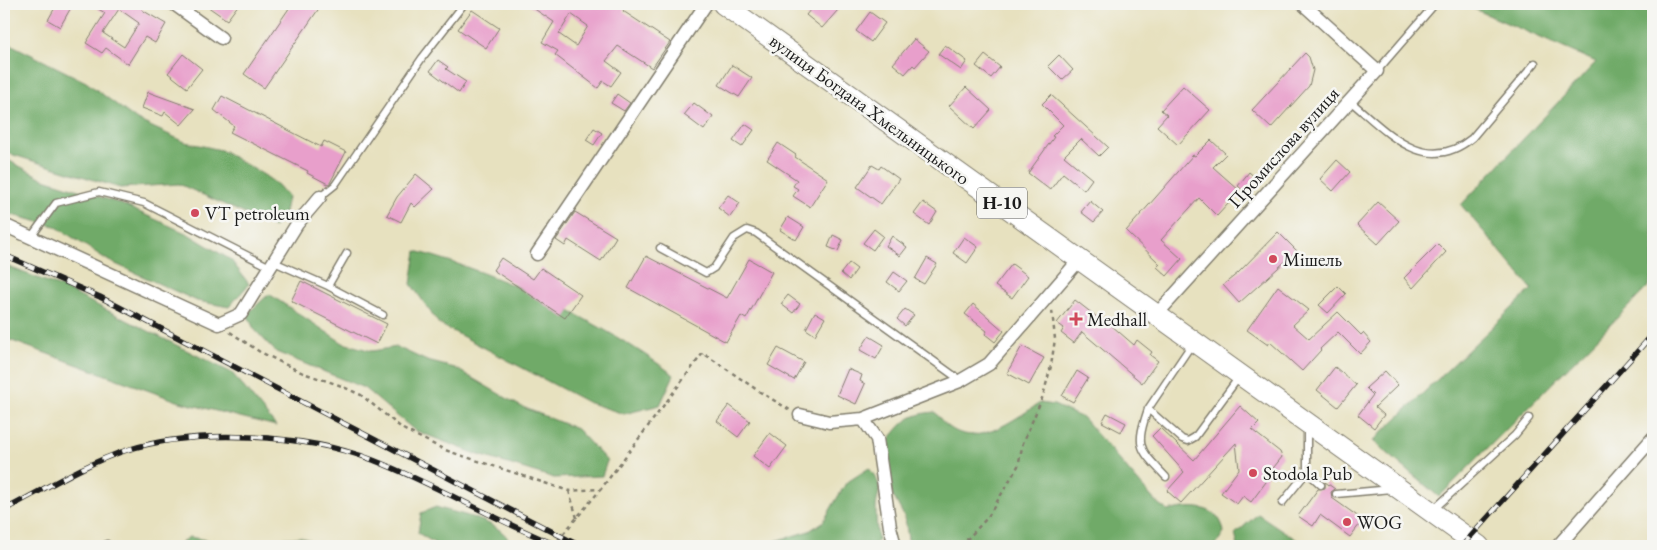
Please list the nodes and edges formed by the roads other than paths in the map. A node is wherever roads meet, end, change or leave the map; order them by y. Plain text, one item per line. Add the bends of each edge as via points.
1 (174, 4) edge
2 (464, 4) edge
3 (706, 4) edge
4 (723, 4) edge
5 (1303, 4) edge
6 (1435, 4) edge
7 (221, 38) dead end
8 (1535, 63) dead end
9 (1378, 71) junction
10 (1350, 102) junction
11 (320, 197) joint
12 (4, 225) edge
13 (31, 237) junction
14 (660, 248) dead end
15 (347, 253) dead end
16 (537, 254) dead end
17 (1080, 259) junction
18 (272, 264) junction
19 (328, 286) junction
20 (1156, 314) junction
21 (383, 315) dead end
22 (1194, 341) junction
23 (1241, 375) junction
24 (960, 380) junction
25 (1148, 409) junction
26 (800, 415) road end
27 (1529, 418) dead end
28 (863, 419) junction
29 (1307, 423) junction
30 (1653, 438) edge
31 (1307, 472) junction
32 (1166, 477) dead end
33 (1321, 484) dead end
34 (1399, 489) junction
35 (1336, 494) dead end
36 (1282, 503) dead end
37 (1431, 512) junction
38 (896, 546) edge
39 (1480, 546) edge
40 (1558, 546) edge

1 - 7 street
2 - 11 lane via 422,58 335,185
3 - 16 street
4 - 17 main road, вулиця Богдана Хмельницького / Н-10
5 - 9 street
6 - 9 lane, Промислова вулиця
8 - 10 lane via 1472,138 1446,152 1409,148
9 - 10 street, Промислова вулиця
10 - 20 street, Промислова вулиця
11 - 18 street via 297,224
12 - 13 street
13 - 18 lane via 56,203 99,192 144,203
13 - 18 street via 219,324 241,314
14 - 24 lane via 706,273 714,268 734,238 747,230 756,233
15 - 19 lane
17 - 20 main road, вулиця Богдана Хмельницького / Н-10
17 - 24 street via 988,364
18 - 19 lane
19 - 21 lane
20 - 22 main road, вулиця Богдана Хмельницького / Н-10
22 - 23 main road, вулиця Богдана Хмельницького / Н-10
22 - 25 lane
23 - 25 lane via 1196,437 1188,441
23 - 29 main road, вулиця Богдана Хмельницького / Н-10
24 - 28 street
25 - 32 lane via 1140,442 1142,451
26 - 28 street via 829,422
27 - 37 lane via 1515,435
28 - 38 street via 877,439 890,527
29 - 31 lane
29 - 34 main road, вулиця Богдана Хмельницького / Н-10
30 - 40 street
31 - 33 lane
31 - 36 lane
34 - 35 lane
34 - 37 main road, вулиця Богдана Хмельницького / Н-10
37 - 39 main road, вулиця Богдана Хмельницького / Н-10

